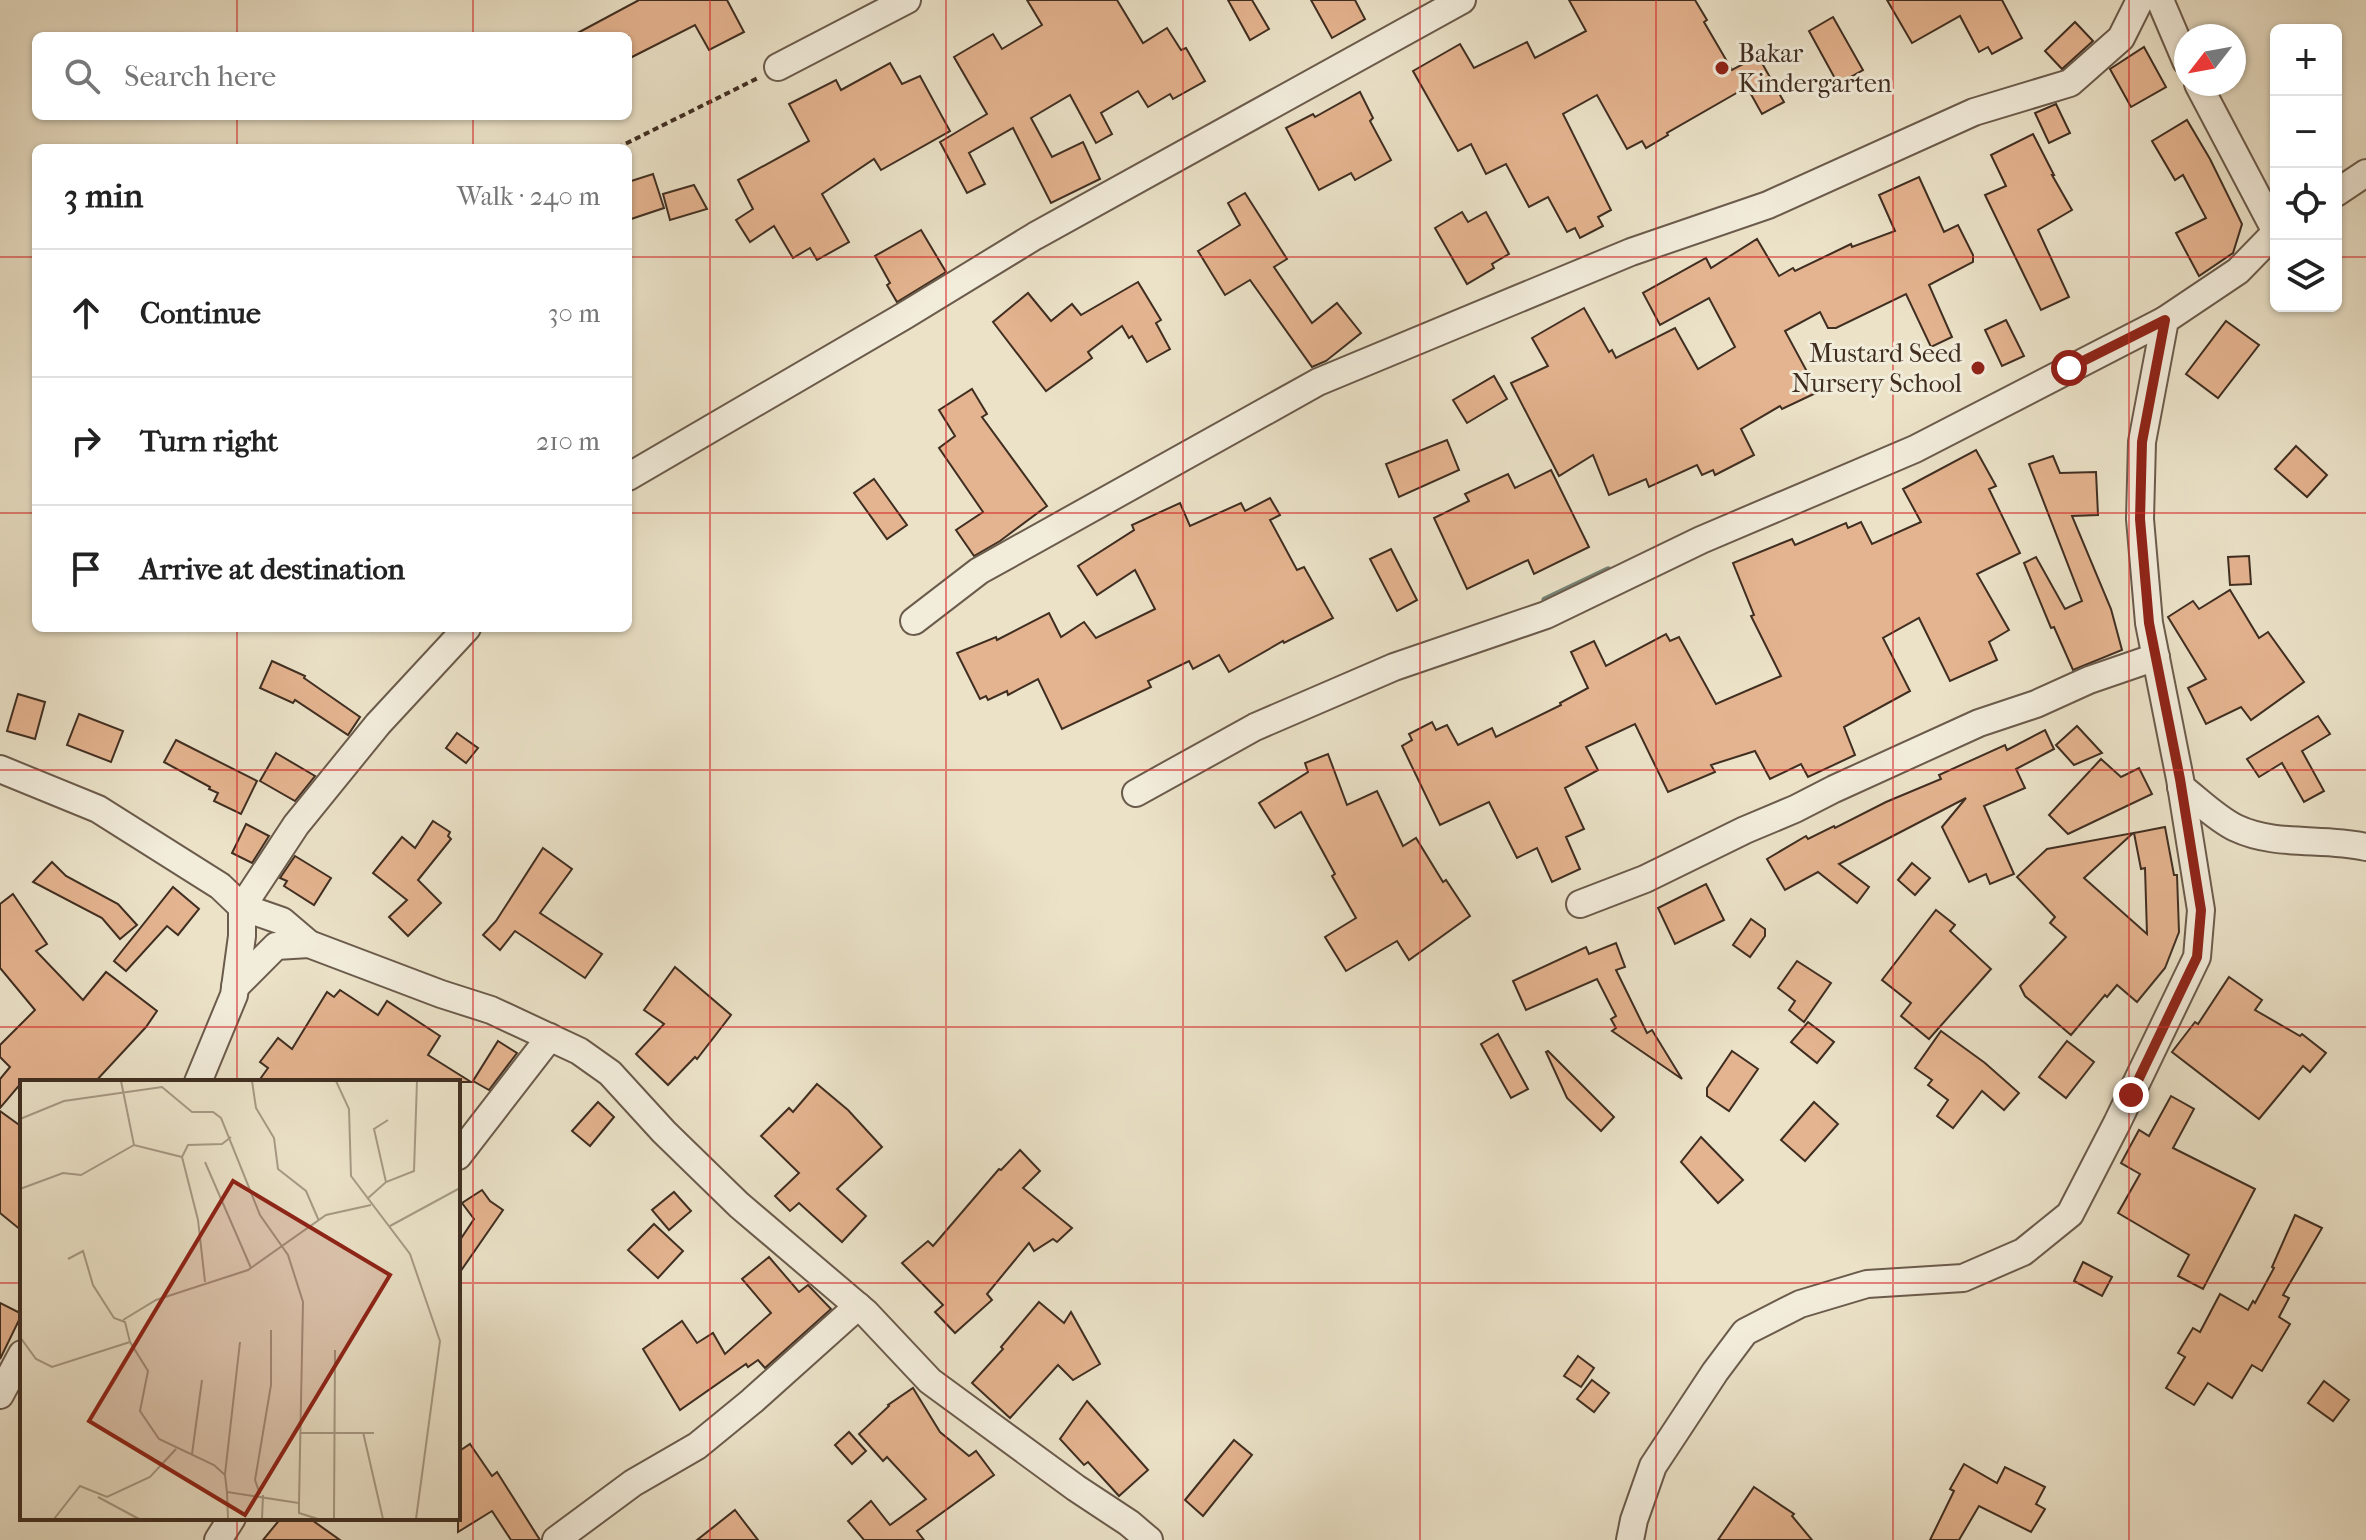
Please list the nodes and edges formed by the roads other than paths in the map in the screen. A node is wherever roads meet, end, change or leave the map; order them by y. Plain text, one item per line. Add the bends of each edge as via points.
1 (907, 0) edge
2 (1462, 0) edge
3 (2140, 0) edge
4 (2160, 0) edge
5 (2174, 33) edge
6 (778, 67) road end
7 (2204, 96) edge
8 (2366, 173) edge
9 (2342, 189) edge
10 (2165, 320) junction
11 (632, 475) edge
12 (914, 621) dead end
13 (463, 632) edge
14 (2156, 657) junction
15 (0, 769) edge
16 (2181, 787) junction
17 (1136, 793) dead end
18 (2366, 847) edge
19 (1580, 904) dead end
20 (242, 907) junction
21 (309, 944) junction
22 (235, 987) junction
23 (550, 1037) junction
24 (199, 1080) edge
25 (460, 1153) edge
26 (858, 1306) junction
27 (20, 1358) edge
28 (0, 1395) edge
29 (231, 1520) edge
30 (218, 1540) edge
31 (556, 1540) edge
32 (1149, 1540) edge
33 (1630, 1540) edge

1 - 6 street
2 - 11 street via 1035,236
3 - 12 street via 2121,38 2070,83 1974,112 1768,205 1631,252 1318,382 979,571
4 - 5 street
7 - 10 street via 2276,232 2238,271
8 - 9 street
10 - 14 street via 2142,442 2140,519
10 - 17 street via 1915,449 1701,540 1546,615 1394,667 1255,727
13 - 20 street via 378,724 296,825
14 - 16 street
14 - 19 street via 1979,723 1645,879
15 - 20 street via 98,809 220,886
16 - 18 street via 2236,828 2278,839
16 - 33 street via 2201,910 2197,957 2070,1214 2023,1252 1963,1278 1867,1284 1800,1304 1745,1332 1653,1466
20 - 21 street via 282,921
20 - 22 street
21 - 22 street via 276,946
21 - 23 street
22 - 24 street
23 - 25 street
23 - 26 street via 610,1073 739,1205
26 - 31 street via 697,1446 633,1483
26 - 32 street via 930,1381
27 - 28 street
29 - 30 street

